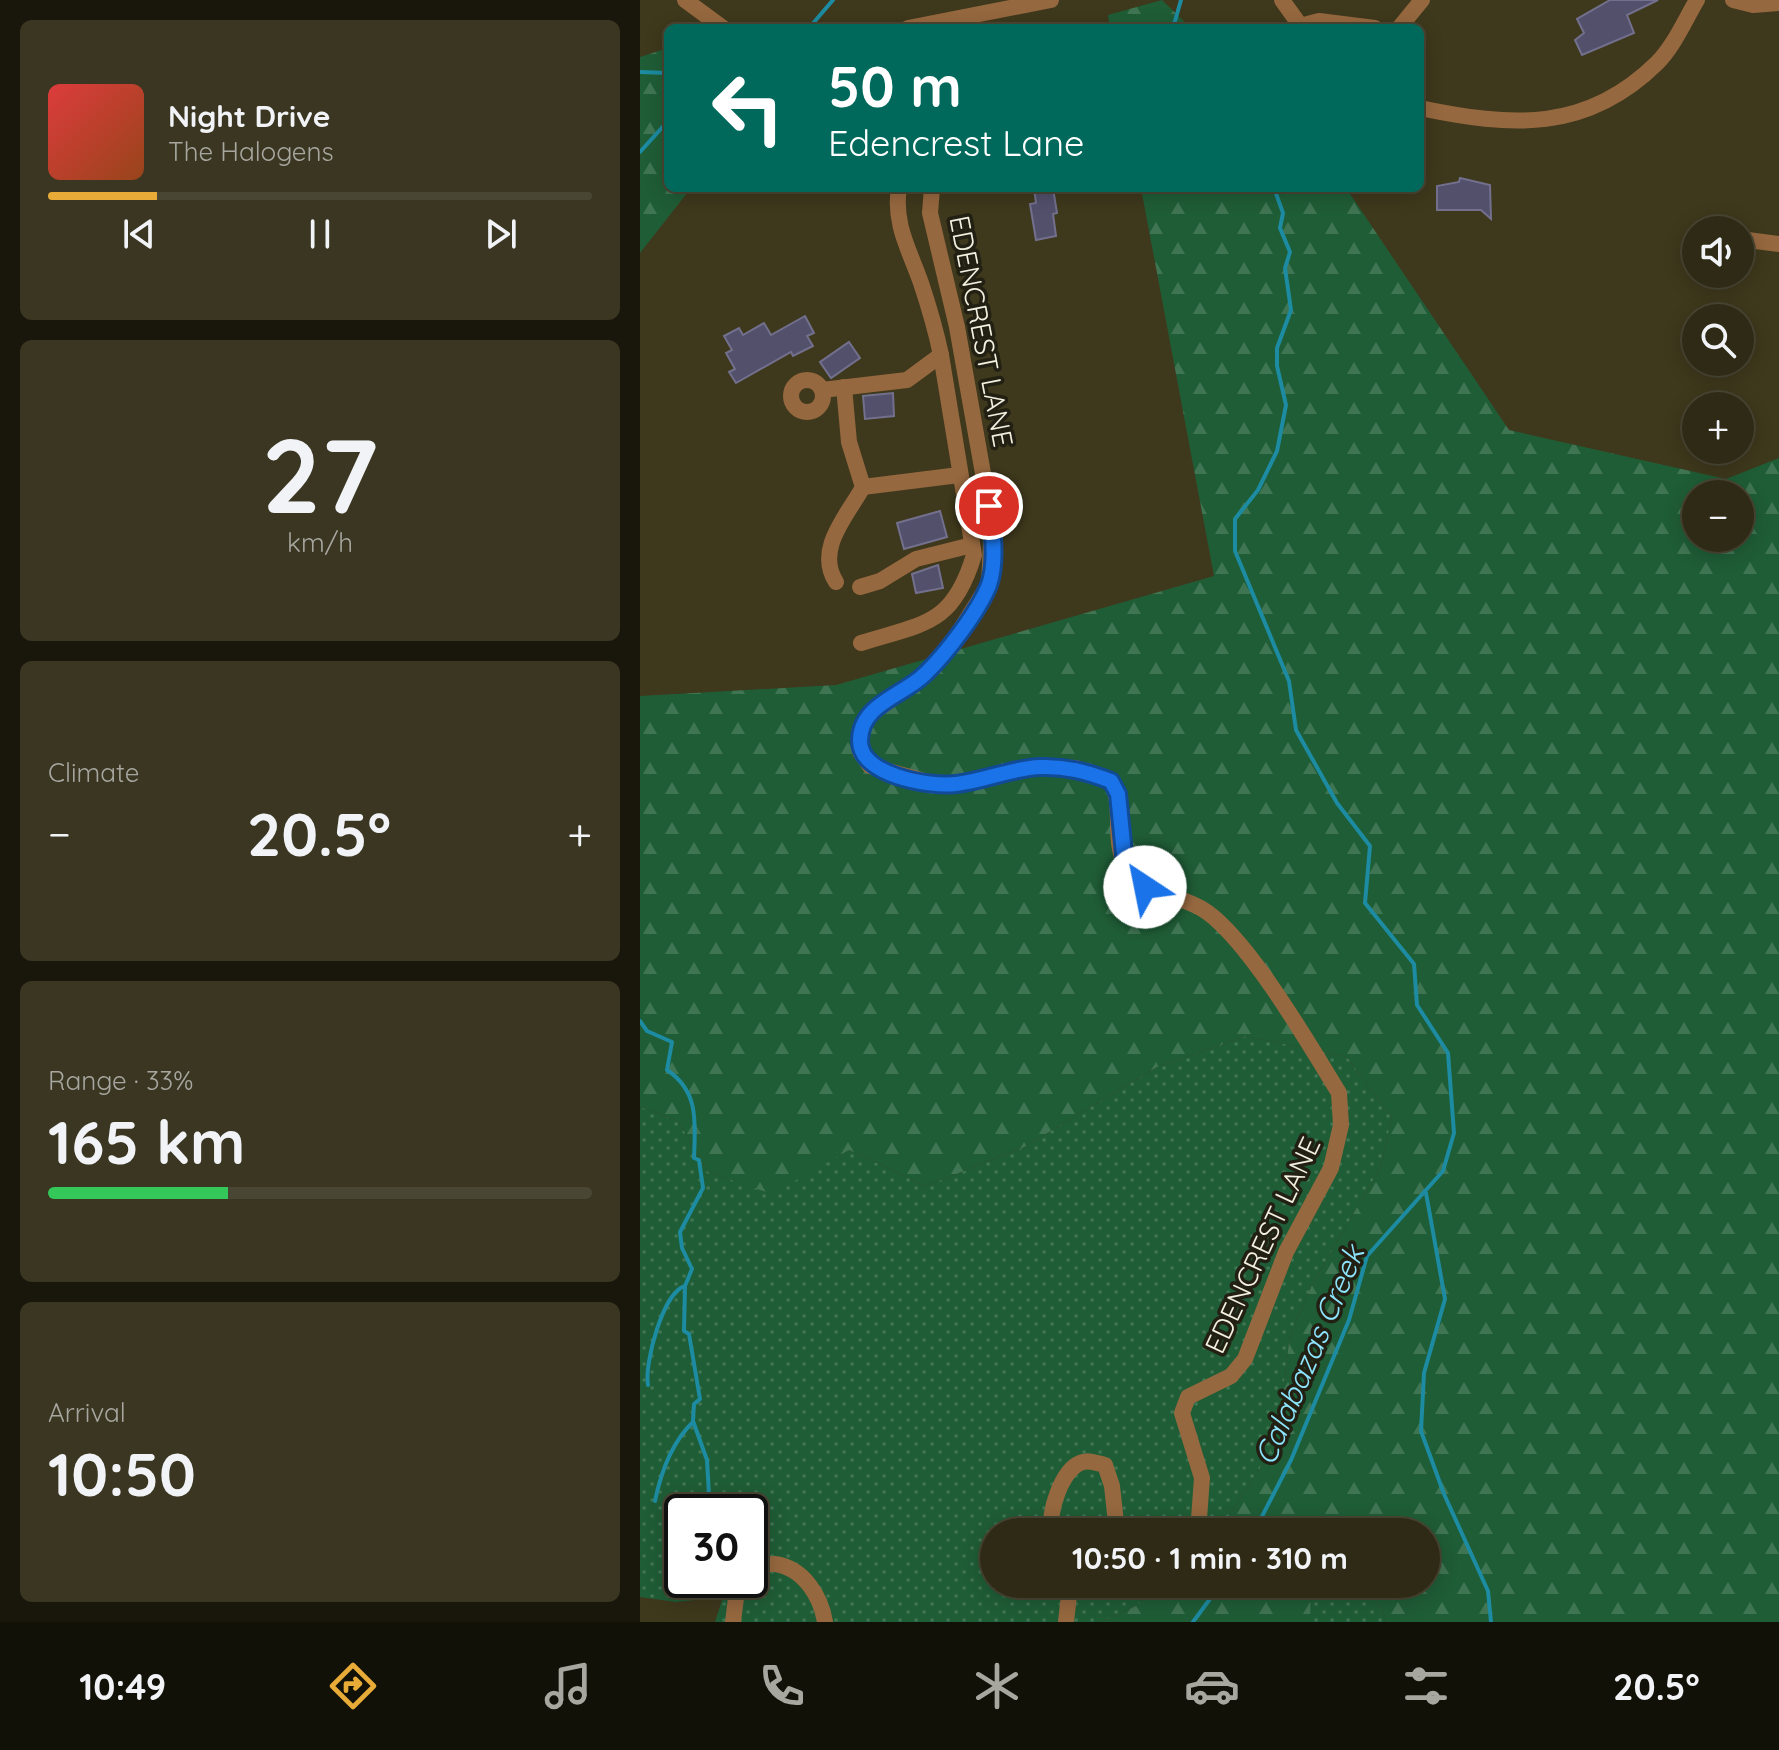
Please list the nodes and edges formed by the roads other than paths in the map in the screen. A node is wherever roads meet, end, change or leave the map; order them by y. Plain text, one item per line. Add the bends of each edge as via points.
1 (685, 0) edge
2 (1051, 0) edge
3 (1282, 0) edge
4 (1422, 0) edge
5 (1697, 0) edge
6 (1733, 0) edge
7 (1779, 3) edge
8 (718, 24) edge
9 (945, 24) edge
10 (1299, 24) edge
11 (1310, 24) edge
12 (1343, 24) edge
13 (1402, 24) edge
14 (1424, 109) edge
15 (899, 192) edge
16 (932, 192) edge
17 (1754, 241) edge
18 (1779, 244) edge
19 (941, 355) junction
20 (844, 387) junction
21 (822, 390) dead end
22 (959, 475) junction
23 (863, 487) junction
24 (972, 545) junction
25 (836, 582) dead end
26 (860, 587) dead end
27 (861, 643) dead end
28 (1052, 1518) edge
29 (1115, 1518) edge
30 (1199, 1518) edge
31 (768, 1566) edge
32 (736, 1598) edge
33 (1069, 1598) edge
34 (733, 1622) edge
35 (825, 1622) edge
36 (1066, 1622) edge

1 - 8 street
2 - 9 street
3 - 10 street
4 - 13 street
5 - 14 street via 1658,61 1598,106 1535,122 1508,123
6 - 7 street
11 - 12 street
15 - 19 street via 902,236
16 - 30 street, EDENCREST LANE via 930,213 957,327 992,524 989,584 924,676 867,717 860,752 870,766 928,782 954,784 1038,767 1076,768 1111,781 1118,794 1125,864 1145,887 1191,902 1229,930 1339,1093 1341,1125 1334,1158 1286,1252 1245,1359 1231,1376 1188,1397 1182,1413 1202,1478
17 - 18 street
19 - 20 street via 907,380
19 - 22 street
20 - 21 street
20 - 23 street via 849,442
22 - 23 street
22 - 24 street
23 - 25 street via 827,555
24 - 26 street via 916,559
24 - 27 street via 965,586 948,611
28 - 29 street via 1061,1485 1076,1464 1088,1461 1105,1465
31 - 35 street via 798,1574 818,1594
32 - 34 street
33 - 36 street

